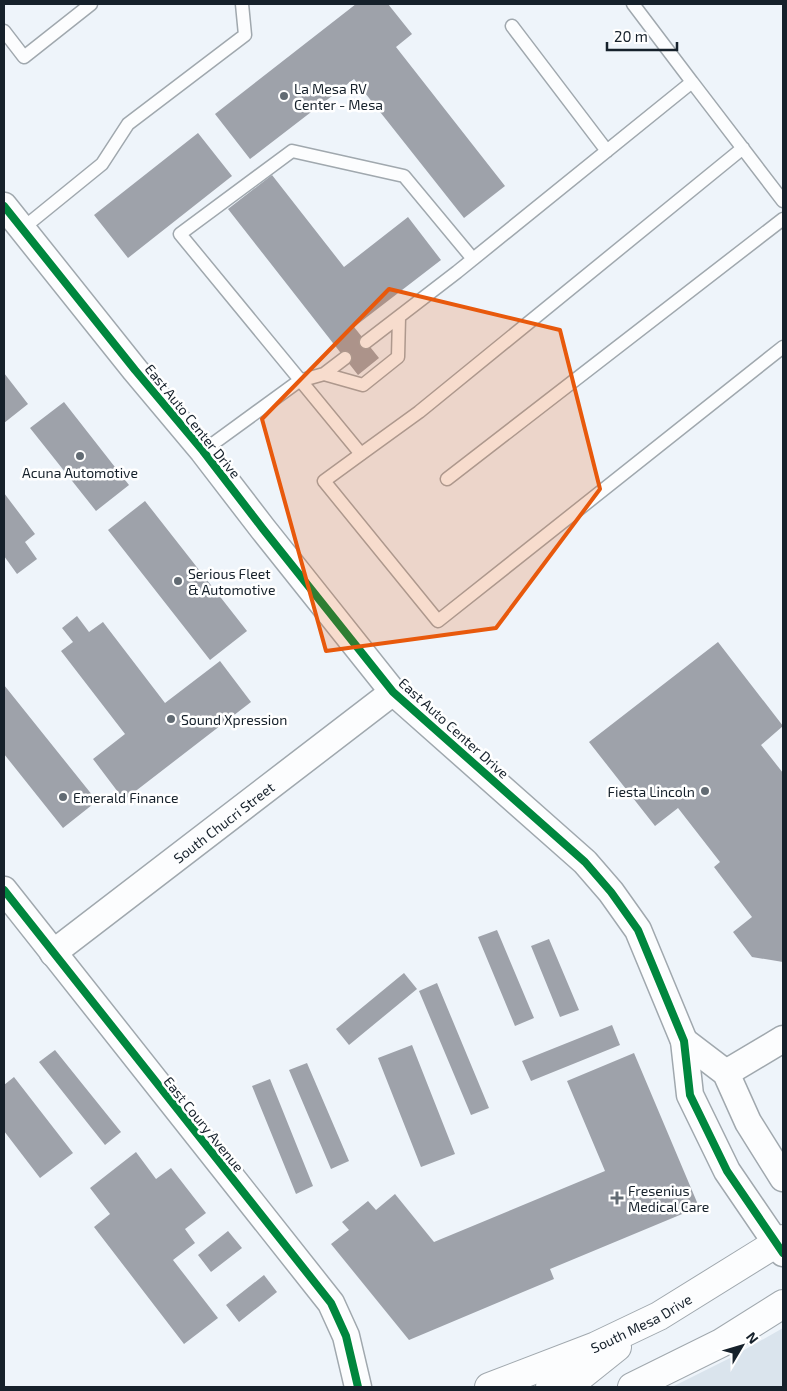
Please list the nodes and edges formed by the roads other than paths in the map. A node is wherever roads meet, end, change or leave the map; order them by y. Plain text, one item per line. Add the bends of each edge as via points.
1 (91, 4) edge
2 (242, 4) edge
3 (633, 4) edge
4 (512, 26) dead end
5 (4, 32) edge
6 (692, 82) junction
7 (743, 148) junction
8 (607, 151) junction
9 (783, 201) edge
10 (4, 206) edge
11 (783, 219) edge
12 (22, 229) junction
13 (474, 259) junction
14 (399, 317) junction
15 (366, 342) dead end
16 (783, 347) edge
17 (345, 358) dead end
18 (324, 374) junction
19 (299, 381) junction
20 (203, 451) junction
21 (361, 454) junction
22 (447, 479) dead end
23 (393, 692) junction
24 (4, 890) edge
25 (53, 953) junction
26 (783, 1039) edge
27 (684, 1041) junction
28 (726, 1073) junction
29 (783, 1178) edge
30 (781, 1245) edge
31 (783, 1304) edge
32 (640, 1326) junction
33 (358, 1387) edge
34 (489, 1387) edge
35 (550, 1387) edge
36 (632, 1387) edge

1 - 5 lane via 24,57
2 - 12 lane via 245,35 128,124 102,164
3 - 6 lane
4 - 8 lane
6 - 7 lane
6 - 8 lane
7 - 9 lane
7 - 21 lane via 419,412
8 - 13 lane
10 - 12 street, East Auto Center Drive
11 - 22 lane
12 - 20 street, East Auto Center Drive
13 - 14 lane
13 - 19 lane via 404,176 292,151 180,234 258,326
14 - 15 lane
14 - 18 lane via 398,357 363,385
16 - 21 lane via 438,621 324,481
17 - 18 lane
18 - 19 lane
19 - 20 lane
19 - 21 lane
20 - 23 street, East Auto Center Drive
23 - 25 street, South Chucri Street
23 - 27 street, East Auto Center Drive via 585,862 611,892 638,930
24 - 25 street, East Coury Avenue
25 - 33 street, East Coury Avenue via 331,1303 346,1336
26 - 28 street
27 - 28 street
27 - 30 street, East Auto Center Drive via 690,1094 727,1171
28 - 29 street via 748,1122
30 - 32 main road, South Mesa Drive
31 - 36 main road via 721,1343
32 - 34 main road, South Mesa Drive via 537,1371
32 - 35 main road via 582,1375

